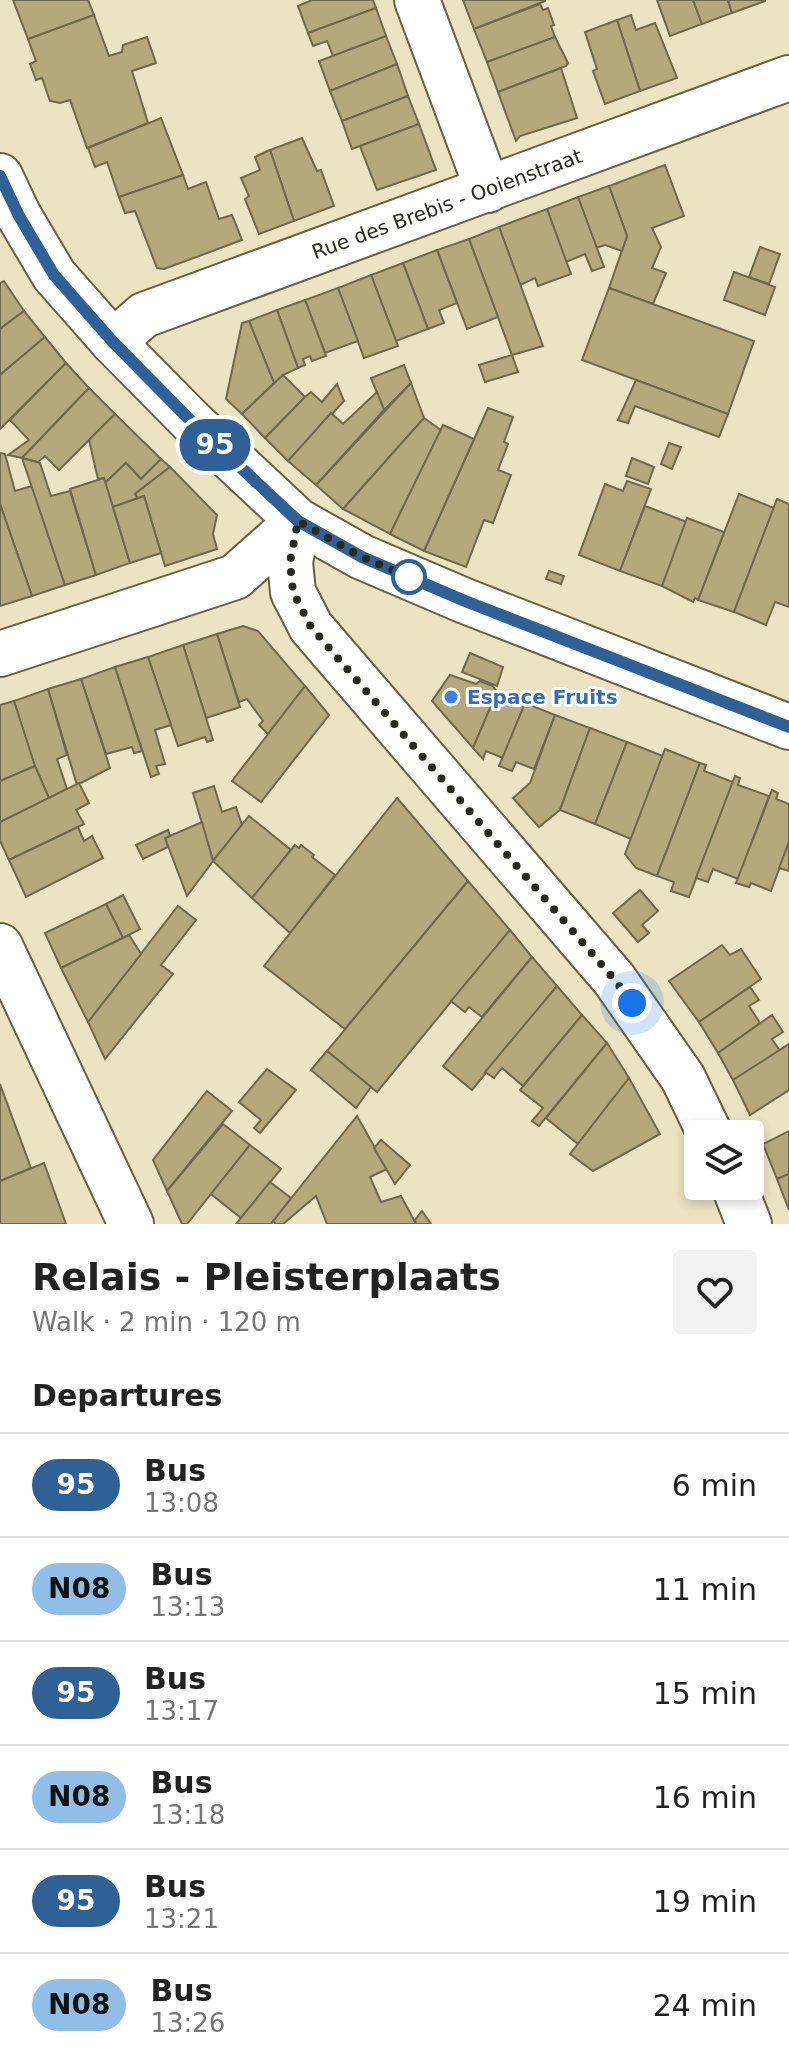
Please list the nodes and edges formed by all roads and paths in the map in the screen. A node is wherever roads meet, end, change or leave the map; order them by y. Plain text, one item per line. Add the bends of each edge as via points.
1 (417, 0) edge
2 (789, 78) edge
3 (0, 176) edge
4 (488, 190) junction
5 (113, 342) junction
6 (298, 521) junction
7 (0, 654) edge
8 (789, 727) edge
9 (0, 946) edge
10 (703, 1120) edge
11 (740, 1200) edge
12 (131, 1224) edge
13 (749, 1224) edge

1 - 4 street
2 - 4 street, Rue des Brebis - Ooienstraat
3 - 5 street via 54,275
4 - 5 street, Rue des Brebis - Ooienstraat via 144,315
5 - 6 street
6 - 7 street via 235,577
6 - 8 street via 362,557 465,601
6 - 10 street via 290,562 293,592 311,627 614,979 683,1078
9 - 12 street
11 - 13 street

